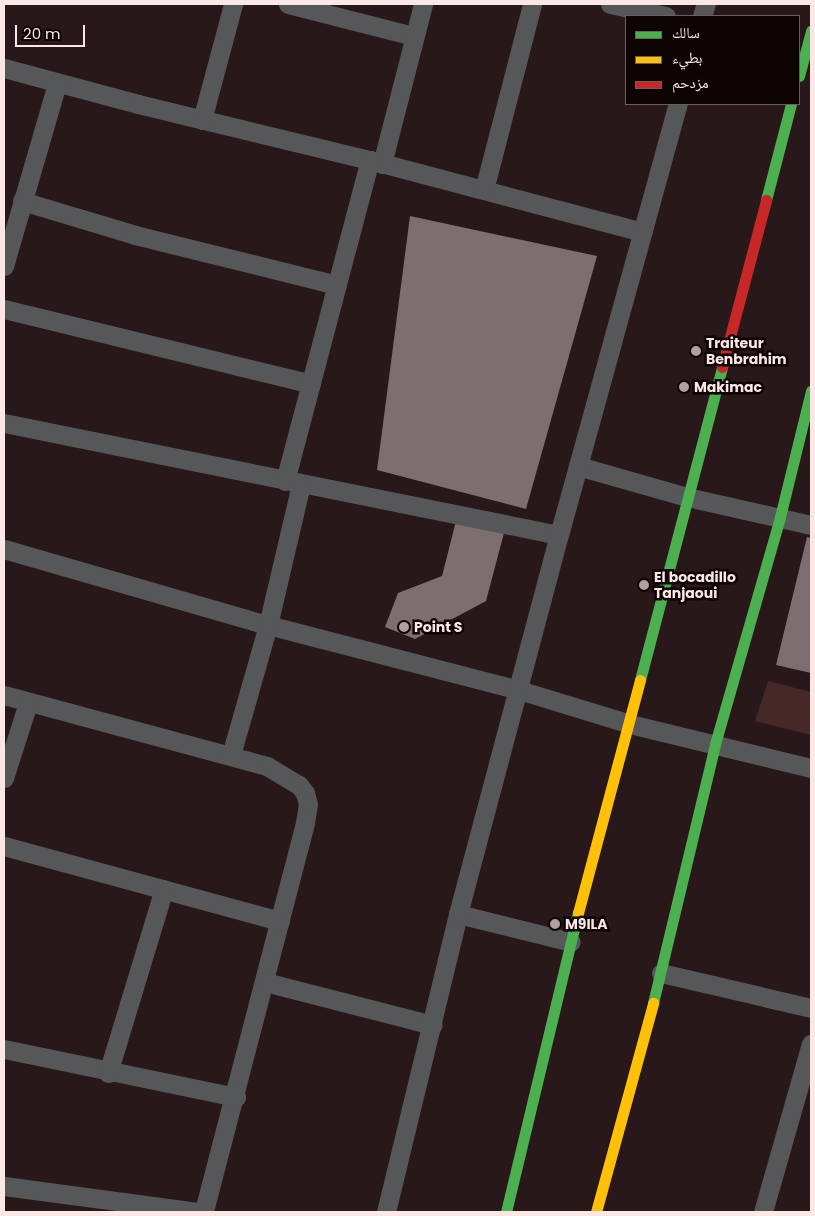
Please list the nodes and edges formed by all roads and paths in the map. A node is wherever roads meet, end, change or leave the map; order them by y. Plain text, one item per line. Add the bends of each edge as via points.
1 (233, 4) edge
2 (288, 4) edge
3 (423, 4) edge
4 (532, 4) edge
5 (610, 4) edge
6 (661, 15) edge
7 (414, 36) junction
8 (807, 41) edge
9 (4, 68) edge
10 (800, 72) edge
11 (57, 83) junction
12 (678, 105) edge
13 (792, 105) edge
14 (202, 120) junction
15 (376, 162) junction
16 (484, 190) junction
17 (22, 201) junction
18 (8, 232) edge
19 (643, 232) junction
20 (4, 266) edge
21 (337, 285) junction
22 (4, 309) edge
23 (311, 384) junction
24 (811, 392) edge
25 (4, 423) edge
26 (578, 466) junction
27 (293, 483) junction
28 (688, 497) junction
29 (780, 517) junction
30 (811, 525) edge
31 (559, 535) junction
32 (4, 549) edge
33 (268, 626) junction
34 (519, 690) junction
35 (4, 695) edge
36 (28, 702) junction
37 (630, 724) junction
38 (714, 744) junction
39 (232, 755) junction
40 (811, 768) edge
41 (4, 778) edge
42 (4, 846) edge
43 (164, 889) junction
44 (458, 914) junction
45 (280, 921) junction
46 (571, 942) junction
47 (661, 973) junction
48 (265, 982) junction
49 (811, 1008) edge
50 (433, 1024) junction
51 (811, 1044) edge
52 (4, 1050) edge
53 (108, 1073) junction
54 (236, 1097) junction
55 (4, 1186) edge
56 (199, 1212) edge
57 (204, 1212) edge
58 (386, 1212) edge
59 (506, 1212) edge
60 (596, 1212) edge
61 (763, 1212) edge

1 - 14 street
2 - 7 street
3 - 7 street
4 - 16 street
5 - 6 street
7 - 15 street
8 - 10 street
9 - 11 street
11 - 14 street
11 - 17 street
12 - 19 street
13 - 28 street
14 - 15 street
15 - 16 street
15 - 21 street
16 - 19 street
17 - 18 street
17 - 21 street via 135,235
18 - 20 street
19 - 26 street
21 - 23 street
22 - 23 street
23 - 27 street
24 - 29 street
25 - 27 street
26 - 28 street
26 - 31 street
27 - 31 street
27 - 33 street
28 - 29 street
28 - 37 street
29 - 30 street
29 - 38 street
31 - 34 street
32 - 33 street
33 - 34 street
33 - 39 street
34 - 37 street
34 - 44 street
35 - 36 street
36 - 39 street
36 - 41 street
37 - 38 street
37 - 46 street
38 - 40 street
38 - 47 street
39 - 45 street via 267,766 299,785 308,804
42 - 43 street
43 - 45 street
43 - 53 street
44 - 46 street
44 - 50 street
45 - 48 street
46 - 59 street
47 - 49 street
47 - 60 street
48 - 50 street
48 - 54 street
50 - 58 street
51 - 61 street
52 - 53 street
53 - 54 street
54 - 57 street
55 - 56 street

